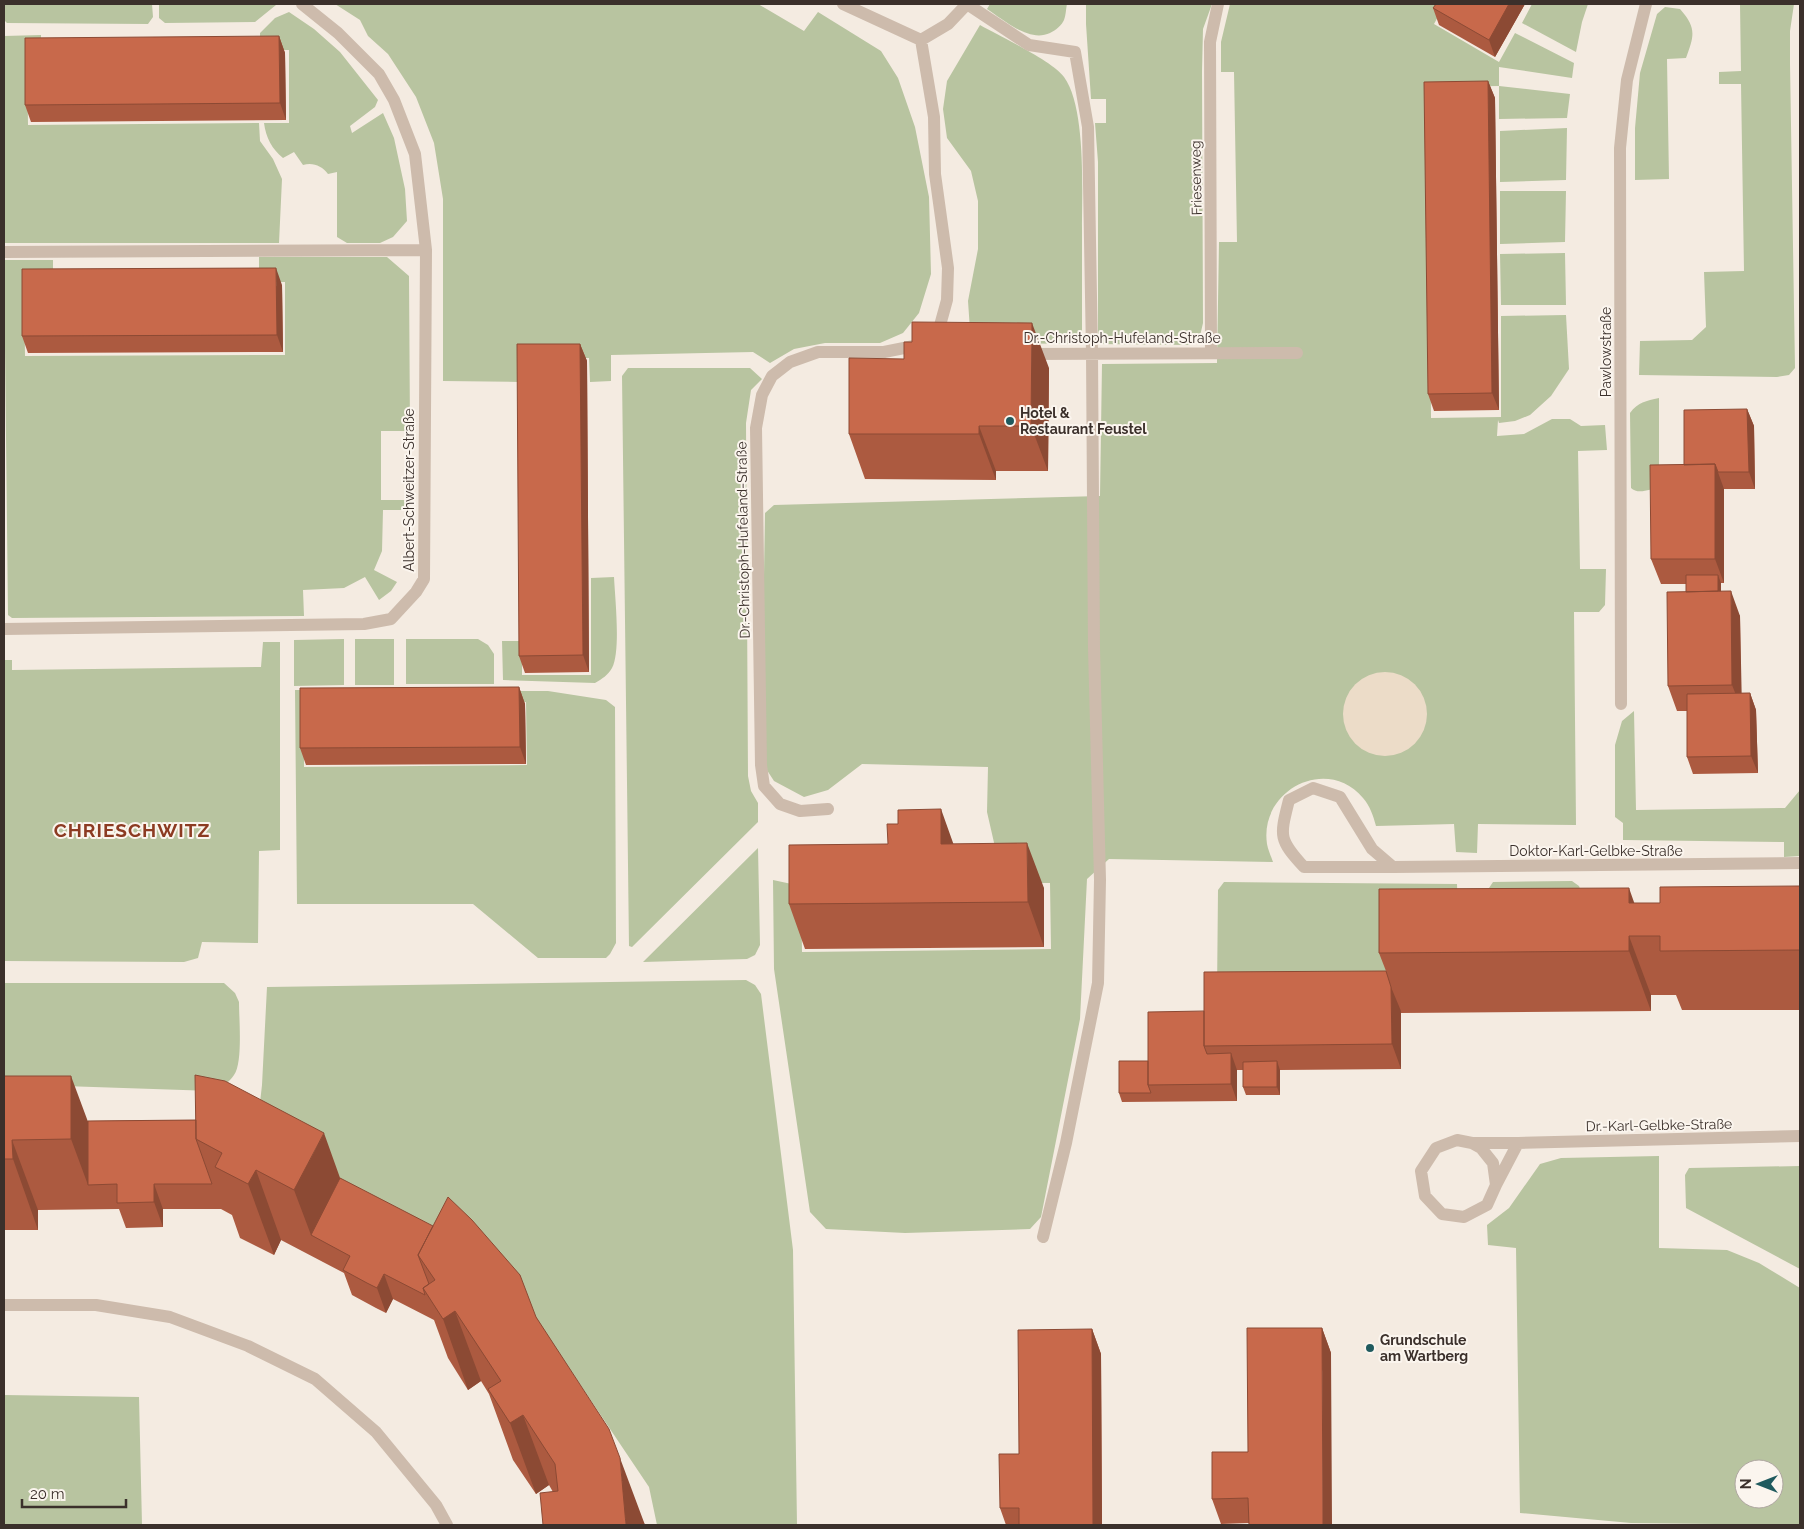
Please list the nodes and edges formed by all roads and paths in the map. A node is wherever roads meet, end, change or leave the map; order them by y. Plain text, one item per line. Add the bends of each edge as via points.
1 (302, 4) edge
2 (844, 4) edge
3 (967, 4) edge
4 (1218, 4) edge
5 (1646, 4) edge
6 (921, 40) junction
7 (426, 250) junction
8 (4, 252) edge
9 (919, 345) junction
10 (931, 351) edge
11 (1092, 353) junction
12 (1212, 353) junction
13 (1297, 353) dead end
14 (1014, 354) edge
15 (4, 629) edge
16 (1621, 704) dead end
17 (828, 809) dead end
18 (1800, 863) edge
19 (1393, 867) junction
20 (1800, 1136) edge
21 (1472, 1143) junction
22 (1518, 1143) junction
23 (1496, 1185) junction
24 (1043, 1237) dead end
25 (4, 1305) edge
26 (447, 1525) edge

1 - 7 street, Albert-Schweitzer-Straße via 338,32 379,74 394,100 415,154
2 - 6 street
3 - 6 street via 948,24
3 - 11 street via 1029,45 1075,52 1088,127
4 - 12 street, Friesenweg via 1210,42 1209,72
5 - 16 street, Pawlowstraße via 1627,80 1620,148
6 - 9 street, Dr.-Christoph-Hufeland-Straße via 934,117 935,174 948,268 947,300 939,329
7 - 8 street
7 - 15 street, Albert-Schweitzer-Straße via 424,579 391,619 364,624
9 - 10 street
9 - 17 street, Dr.-Christoph-Hufeland-Straße via 884,352 818,352 790,362 772,376 762,395 756,428 761,765 764,786 780,804 800,811
11 - 12 street, Dr.-Christoph-Hufeland-Straße
11 - 14 street, Dr.-Christoph-Hufeland-Straße
11 - 24 street via 1100,880 1098,983 1066,1143
12 - 13 street, Dr.-Christoph-Hufeland-Straße
18 - 19 street, Doktor-Karl-Gelbke-Straße
19 - 19 street, Doktor-Karl-Gelbke-Straße via 1372,849 1340,797 1313,788 1289,800 1282,830 1288,849 1304,867
20 - 22 street, Dr.-Karl-Gelbke-Straße
21 - 22 street
21 - 23 street via 1481,1148 1493,1163
21 - 23 street via 1457,1140 1436,1148 1421,1171 1424,1196 1442,1214 1464,1217 1486,1205
22 - 23 street
25 - 26 street via 96,1305 170,1317 248,1346 315,1379 376,1432 436,1505

